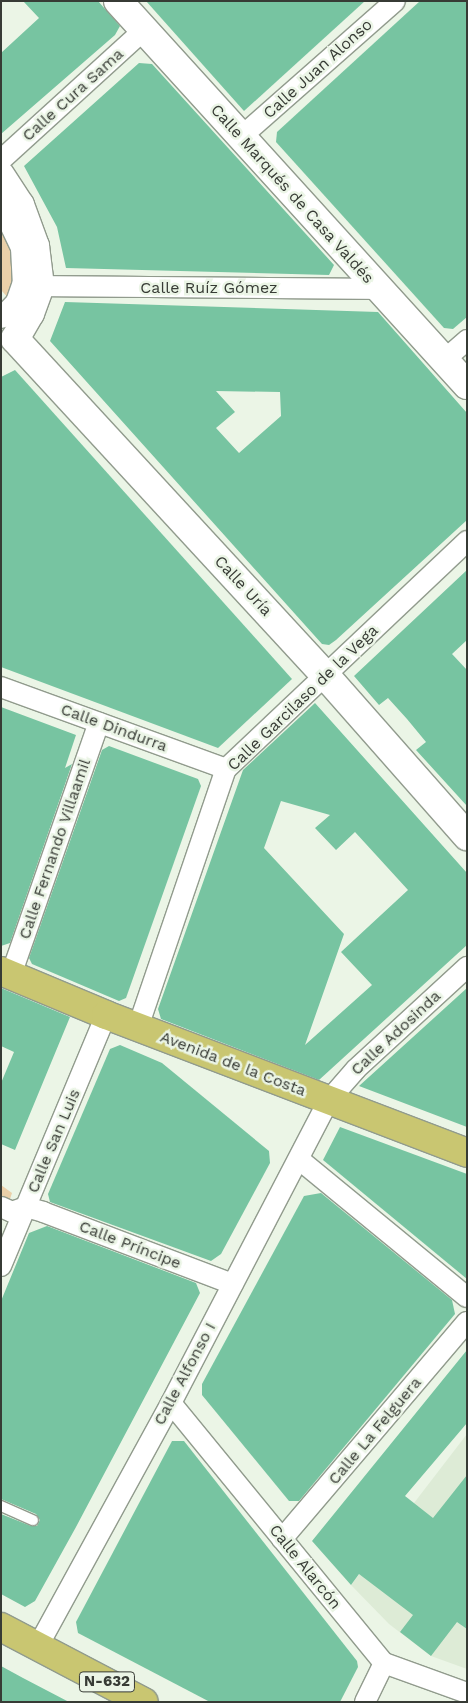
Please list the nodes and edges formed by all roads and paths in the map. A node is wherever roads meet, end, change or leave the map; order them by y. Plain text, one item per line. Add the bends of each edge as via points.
1 (118, 1) edge
2 (395, 1) edge
3 (144, 30) junction
4 (241, 137) junction
5 (1, 160) edge
6 (1, 176) edge
7 (1, 206) edge
8 (40, 286) junction
9 (378, 289) junction
10 (6, 336) edge
11 (467, 340) edge
12 (443, 361) junction
13 (467, 385) edge
14 (467, 541) edge
15 (325, 675) junction
16 (1, 687) edge
17 (99, 723) junction
18 (226, 768) junction
19 (467, 836) edge
20 (467, 967) edge
21 (6, 973) edge
22 (106, 1015) junction
23 (138, 1027) junction
24 (329, 1100) junction
25 (467, 1152) edge
26 (300, 1160) junction
27 (26, 1207) junction
28 (1, 1208) edge
29 (1, 1266) edge
30 (233, 1284) junction
31 (467, 1297) edge
32 (467, 1322) edge
33 (170, 1403) junction
34 (1, 1506) edge
35 (34, 1520) dead end
36 (282, 1539) junction
37 (1, 1627) edge
38 (38, 1646) junction
39 (384, 1663) junction
40 (467, 1693) edge
41 (130, 1698) edge
42 (365, 1702) edge

1 - 3 street, Calle Marqués de Casa Valdés
2 - 4 street, Calle Juan Alonso
3 - 4 street, Calle Marqués de Casa Valdés
3 - 5 street, Calle Cura Sama
4 - 9 street, Calle Marqués de Casa Valdés
6 - 8 street via 20,205 35,246
7 - 10 street via 21,248 23,282
8 - 9 street, Calle Ruíz Gómez
8 - 10 street via 30,313
9 - 12 street, Calle Marqués de Casa Valdés
10 - 15 street, Calle Uría
11 - 12 street
12 - 13 street, Calle Marqués de Casa Valdés
14 - 15 street, Calle Garcilaso de la Vega
15 - 18 street, Calle Garcilaso de la Vega
15 - 19 street, Calle Uría
16 - 17 street, Calle Dindurra
17 - 18 street, Calle Dindurra
17 - 21 street, Calle Fernando Villaamil
18 - 23 street, Calle Garcilaso de la Vega
20 - 24 street, Calle Adosinda via 356,1069
21 - 22 main road, Avenida de la Costa
22 - 23 main road, Avenida de la Costa
22 - 27 street, Calle San Luis
23 - 24 main road, Avenida de la Costa
24 - 25 main road, Avenida de la Costa
24 - 26 street, Calle Alfonso I
26 - 30 street, Calle Alfonso I
26 - 31 street
27 - 28 street via 12,1212
27 - 29 street, Calle San Luis
27 - 30 street, Calle Príncipe
30 - 33 street, Calle Alfonso I
32 - 36 street, Calle La Felguera
33 - 36 street, Calle Alarcón
33 - 38 street, Calle Alfonso I
34 - 35 lane
36 - 39 street, Calle Alarcón
37 - 38 main road, N-632
38 - 41 main road, N-632
39 - 40 street
39 - 42 street

